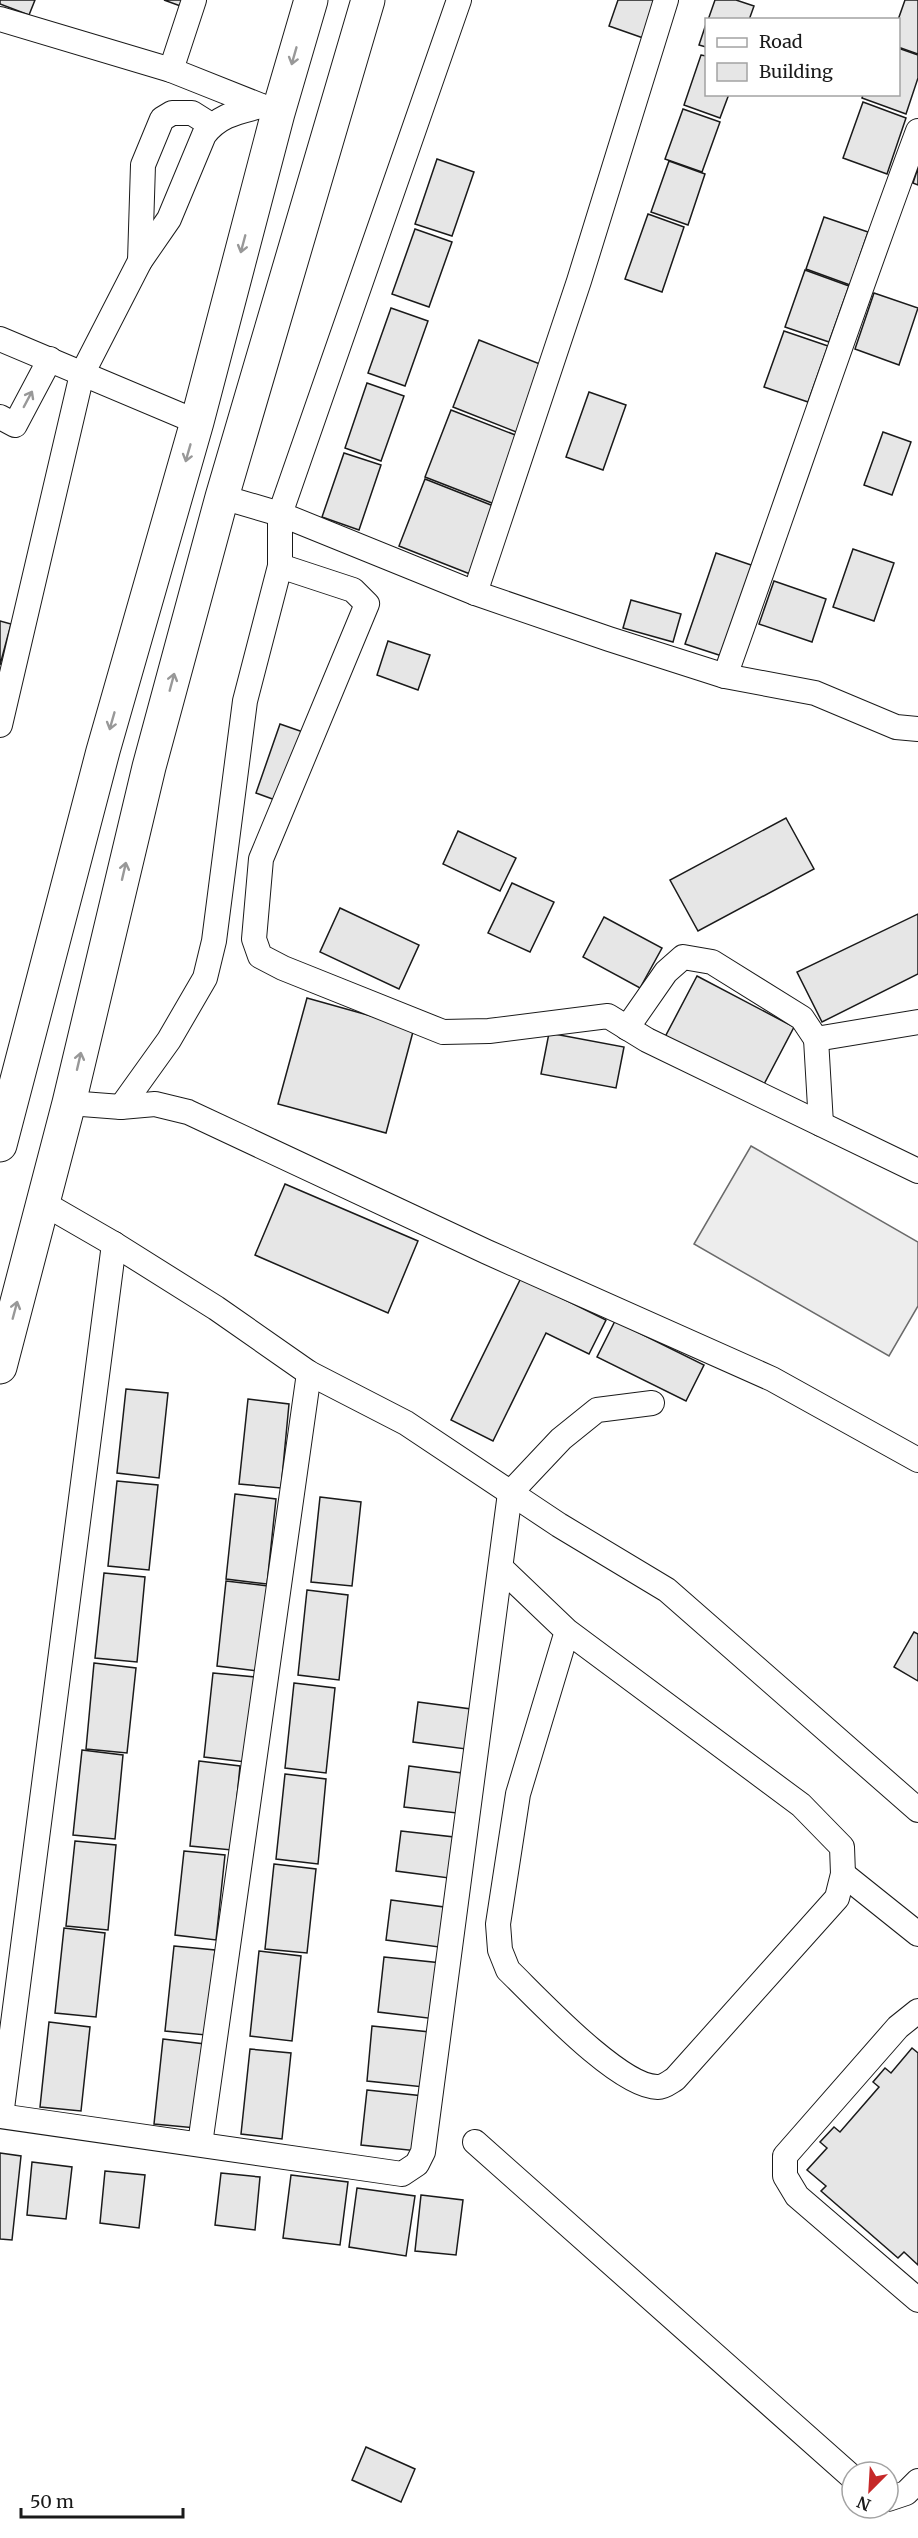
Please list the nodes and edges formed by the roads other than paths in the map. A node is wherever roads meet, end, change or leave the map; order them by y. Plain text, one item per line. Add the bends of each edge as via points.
1 (194, 0) edge
2 (311, 0) edge
3 (368, 0) edge
4 (459, 0) edge
5 (666, 0) edge
6 (0, 19) edge
7 (171, 70) junction
8 (269, 109) junction
9 (212, 125) junction
10 (918, 130) edge
11 (140, 261) junction
12 (0, 339) edge
13 (50, 359) junction
14 (81, 374) junction
15 (0, 417) edge
16 (197, 422) junction
17 (222, 497) junction
18 (280, 514) junction
19 (280, 566) junction
20 (475, 593) junction
21 (725, 676) junction
22 (0, 725) edge
23 (918, 729) edge
24 (918, 1022) edge
25 (627, 1028) junction
26 (816, 1039) junction
27 (9, 1076) edge
28 (69, 1103) junction
29 (122, 1107) junction
30 (821, 1124) junction
31 (0, 1145) edge
32 (918, 1171) edge
33 (43, 1203) junction
34 (114, 1244) junction
35 (0, 1367) edge
36 (309, 1373) junction
37 (652, 1403) dead end
38 (918, 1460) edge
39 (510, 1493) junction
40 (501, 1568) junction
41 (567, 1630) junction
42 (918, 1810) edge
43 (843, 1874) junction
44 (918, 1934) edge
45 (918, 2011) edge
46 (0, 2116) edge
47 (475, 2142) dead end
48 (200, 2144) junction
49 (918, 2301) edge
50 (840, 2466) edge
51 (918, 2481) edge
52 (900, 2495) edge

1 - 7 street
2 -> 8 highway
3 - 17 highway
4 - 18 street
5 - 20 street via 576,292
6 - 7 street
7 - 8 street
8 - 9 street via 226,115
8 -> 16 highway
9 - 11 street via 204,135 169,219
9 - 11 street via 192,113 172,113 162,119 143,165
10 - 21 street
11 - 14 street
12 - 13 street
13 - 14 street
15 -> 13 street via 15,425
14 - 16 street
14 - 22 street
16 -> 27 highway
17 - 18 street
28 -> 17 highway via 149,767
18 - 19 street
18 - 20 street
19 - 25 street via 353,590 367,604 261,859 254,939 261,956 444,1032 608,1016
19 - 29 street via 245,700 214,940 205,978 169,1040
20 - 21 street
21 - 23 street via 815,693 896,727
24 - 26 street
25 - 26 street via 666,972 683,957 712,962 802,1018
25 - 30 street
26 - 30 street
27 - 31 highway
28 - 29 street
28 - 33 highway
29 - 38 street via 155,1104 188,1112 487,1252 772,1379
30 - 32 street
33 - 34 street
35 -> 33 highway
34 - 36 street
34 - 46 street
36 - 39 street via 406,1423
36 - 48 street
37 - 39 street via 597,1410 561,1439
39 - 40 street
39 - 42 street via 667,1590
40 - 41 street
40 - 48 street via 423,2152 417,2164 402,2174
41 - 43 street via 801,1805 842,1846
41 - 43 street via 518,1794 498,1924 500,1950 508,1970 611,2067 642,2084 660,2087 675,2079 837,1898
43 - 44 street
45 - 49 street via 898,2027 785,2156 785,2176 797,2196
46 - 48 street
47 - 50 street
51 - 52 street

